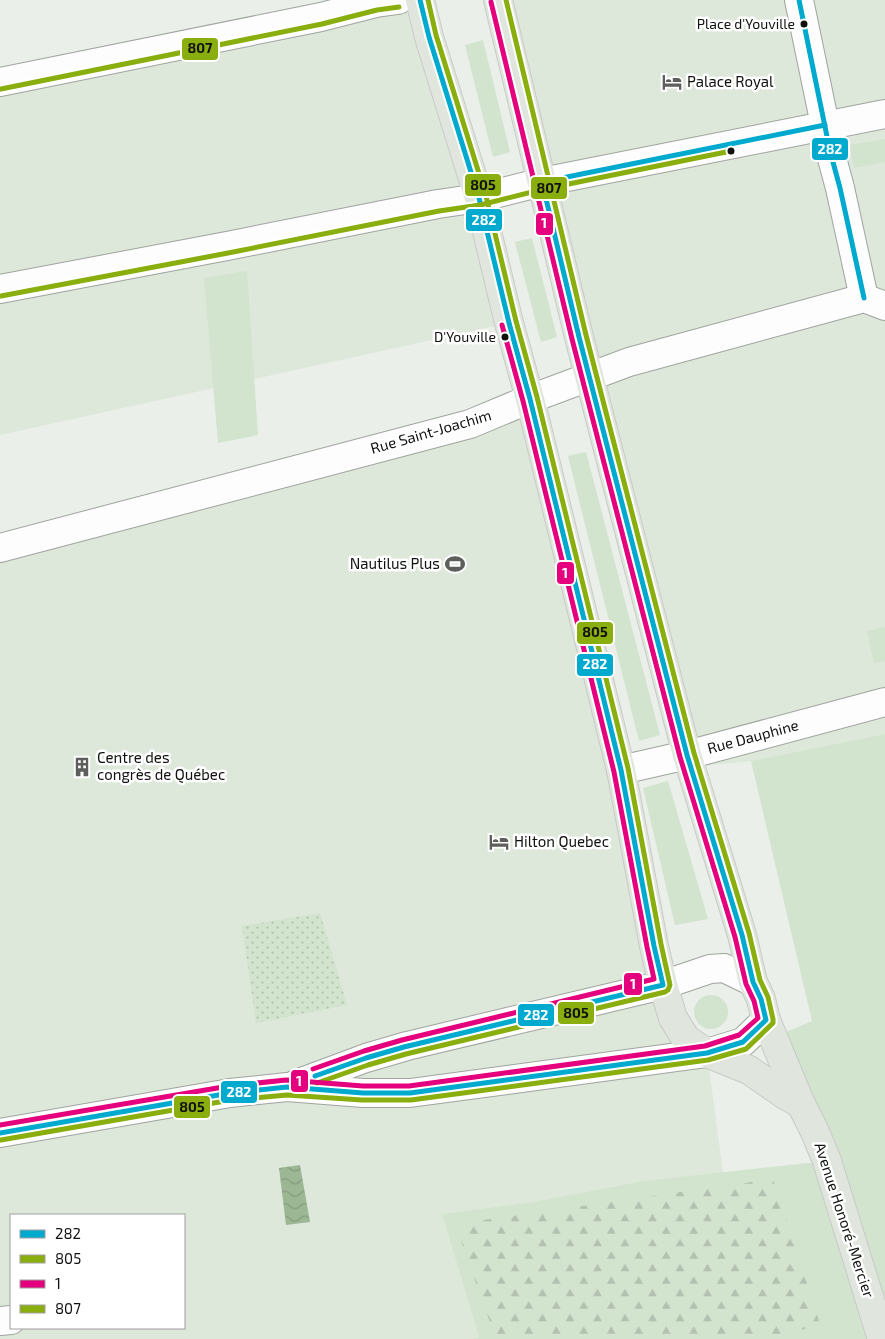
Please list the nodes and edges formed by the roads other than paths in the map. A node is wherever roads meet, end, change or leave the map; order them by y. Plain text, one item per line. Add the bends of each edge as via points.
1 (398, 0) edge
2 (420, 0) edge
3 (498, 0) edge
4 (799, 0) edge
5 (0, 82) edge
6 (885, 114) edge
7 (825, 125) junction
8 (542, 182) junction
9 (479, 198) junction
10 (0, 289) edge
11 (875, 302) edge
12 (590, 377) junction
13 (530, 399) junction
14 (0, 548) edge
15 (885, 702) edge
16 (687, 755) junction
17 (621, 770) junction
18 (753, 982) junction
19 (663, 985) junction
20 (766, 1020) junction
21 (707, 1053) junction
22 (287, 1087) junction
23 (801, 1104) junction
24 (0, 1133) edge
25 (882, 1339) edge

1 - 5 street
2 - 9 main road
3 - 8 main road, Avenue Honoré-Mercier
4 - 7 street
6 - 7 street
7 - 8 street
7 - 11 street via 842,197
8 - 9 street
8 - 12 main road, Avenue Honoré-Mercier
9 - 10 street
9 - 13 main road
11 - 12 street, Rue Saint-Joachim via 629,362
12 - 13 street, Rue Saint-Joachim
12 - 16 main road, Avenue Honoré-Mercier
13 - 14 street, Rue Saint-Joachim via 470,424
13 - 17 main road
15 - 16 street, Rue Dauphine
16 - 17 street, Rue Dauphine
16 - 18 main road, Avenue Honoré-Mercier via 742,935
17 - 19 main road
18 - 19 street via 724,968 710,969
18 - 20 main road, Avenue Honoré-Mercier
19 - 21 main road via 672,1018 686,1039
19 - 22 street via 404,1047
20 - 21 street via 743,1042
20 - 23 main road, Avenue Honoré-Mercier
21 - 22 street via 410,1093
21 - 23 main road via 749,1070
22 - 24 street via 230,1093
23 - 25 main road, Avenue Honoré-Mercier via 827,1161

